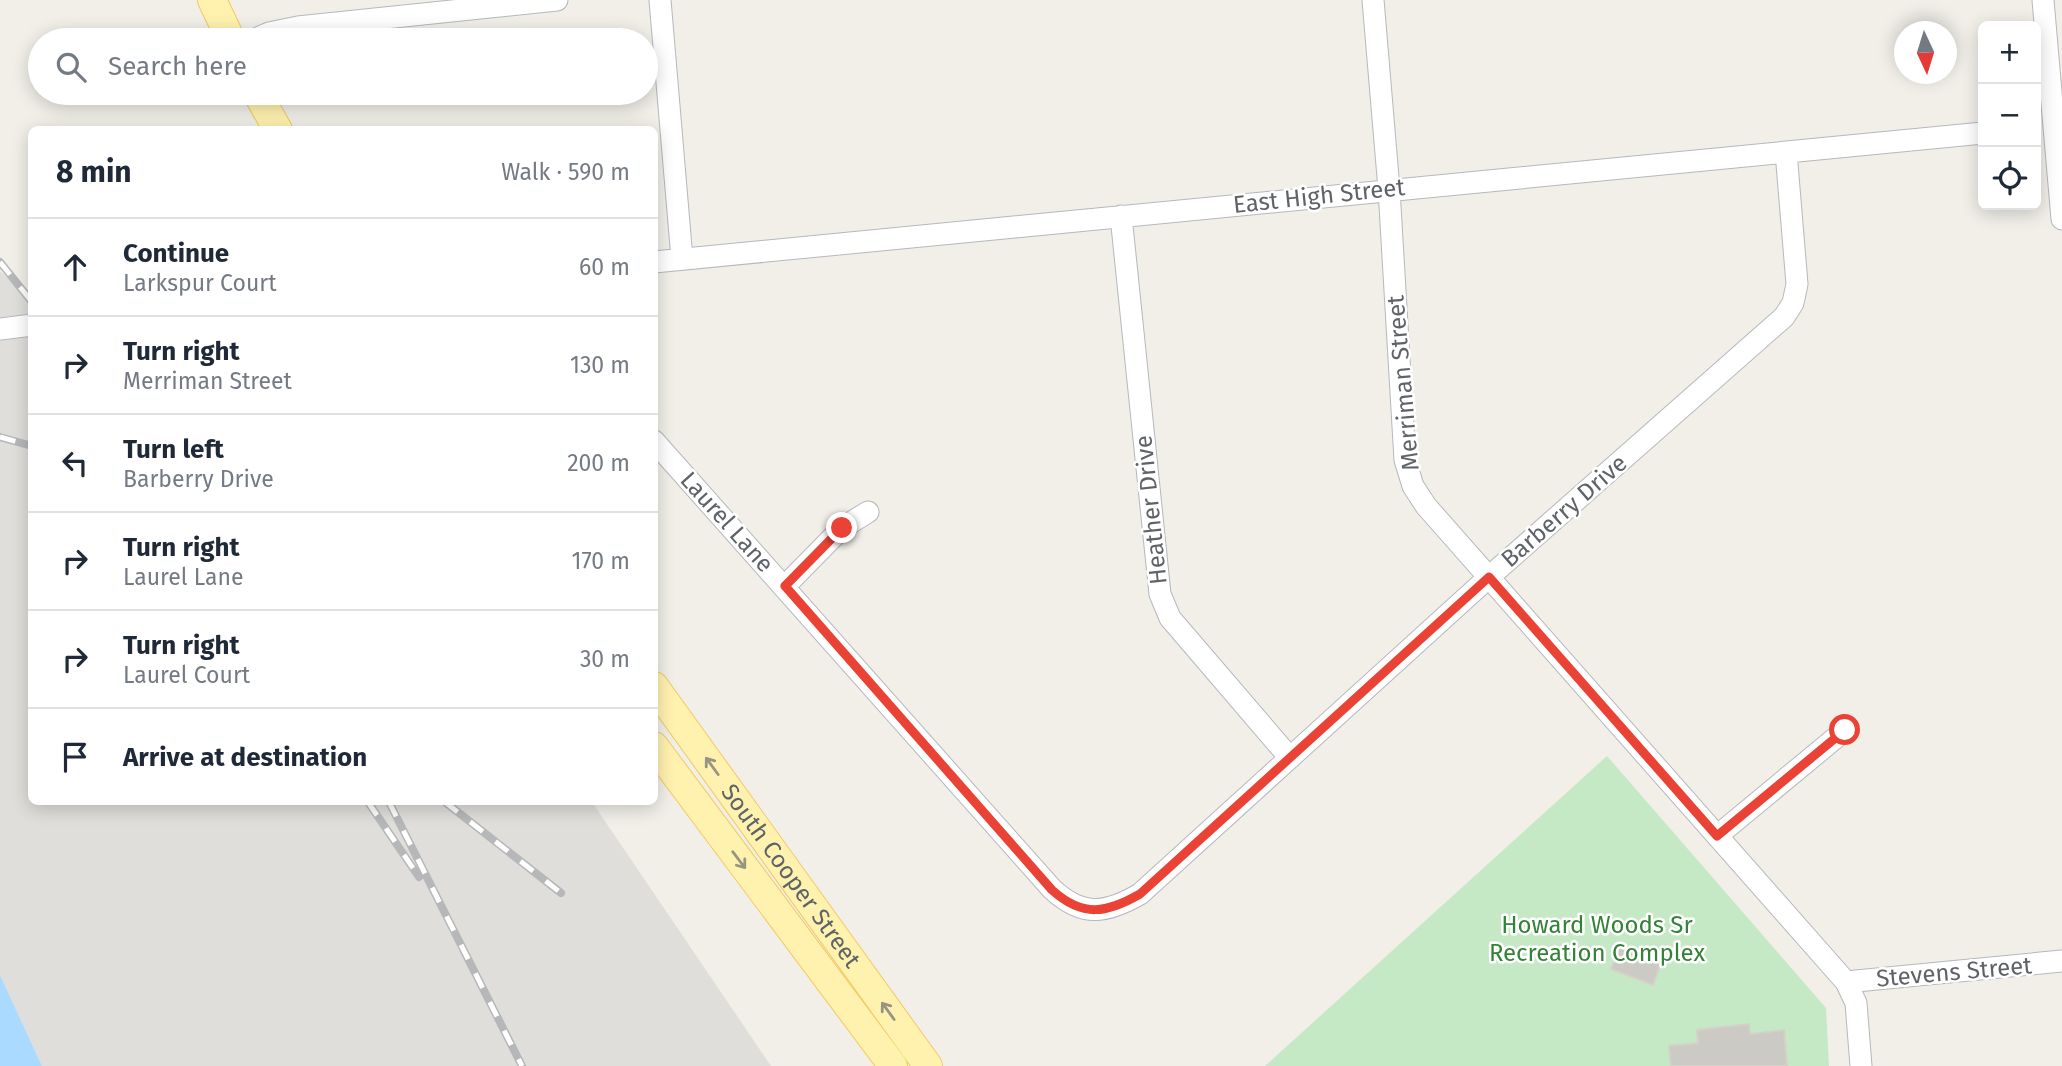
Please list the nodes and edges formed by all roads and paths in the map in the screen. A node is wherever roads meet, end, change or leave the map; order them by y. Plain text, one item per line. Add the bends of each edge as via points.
1 (212, 0) edge
2 (557, 0) edge
3 (660, 0) edge
4 (1373, 0) edge
5 (2043, 0) edge
6 (225, 28) edge
7 (290, 28) edge
8 (264, 105) edge
9 (276, 126) edge
10 (2051, 127) edge
11 (1978, 133) edge
12 (1786, 152) junction
13 (1389, 189) junction
14 (1121, 216) junction
15 (2062, 219) edge
16 (682, 259) junction
17 (658, 262) edge
18 (28, 326) edge
19 (0, 329) edge
20 (658, 445) edge
21 (868, 512) dead end
22 (1489, 577) junction
23 (785, 586) junction
24 (658, 692) edge
25 (1845, 730) dead end
26 (658, 751) edge
27 (1290, 758) junction
28 (1717, 836) junction
29 (1084, 909) joint
30 (2062, 961) edge
31 (1846, 982) junction
32 (893, 1066) edge
33 (928, 1066) edge
34 (1861, 1066) edge

1 - 6 main road
2 - 7 street
3 - 16 street
4 - 13 street, Merriman Street
5 - 10 street
8 - 9 main road
10 - 15 street
11 - 12 street, East High Street
12 - 13 street, East High Street
12 - 22 street, Barberry Drive via 1797,284 1784,317
13 - 14 street, East High Street
13 - 22 street, Merriman Street via 1405,460 1413,486 1426,506
14 - 16 street, East High Street
14 - 27 street, Heather Drive via 1160,594 1170,618
16 - 17 street, East High Street
18 - 19 street
20 - 23 street, Laurel Lane
21 - 23 street via 842,528
22 - 27 street, Barberry Drive
22 - 28 street, Merriman Street
23 - 29 street, Laurel Lane via 1052,890
33 -> 24 main road, South Cooper Street
25 - 28 street
26 -> 32 main road, South Cooper Street
27 - 29 street, Barberry Drive via 1140,894 1117,908
28 - 31 street, Merriman Street
30 - 31 street, Stevens Street
31 - 34 street via 1856,1003

